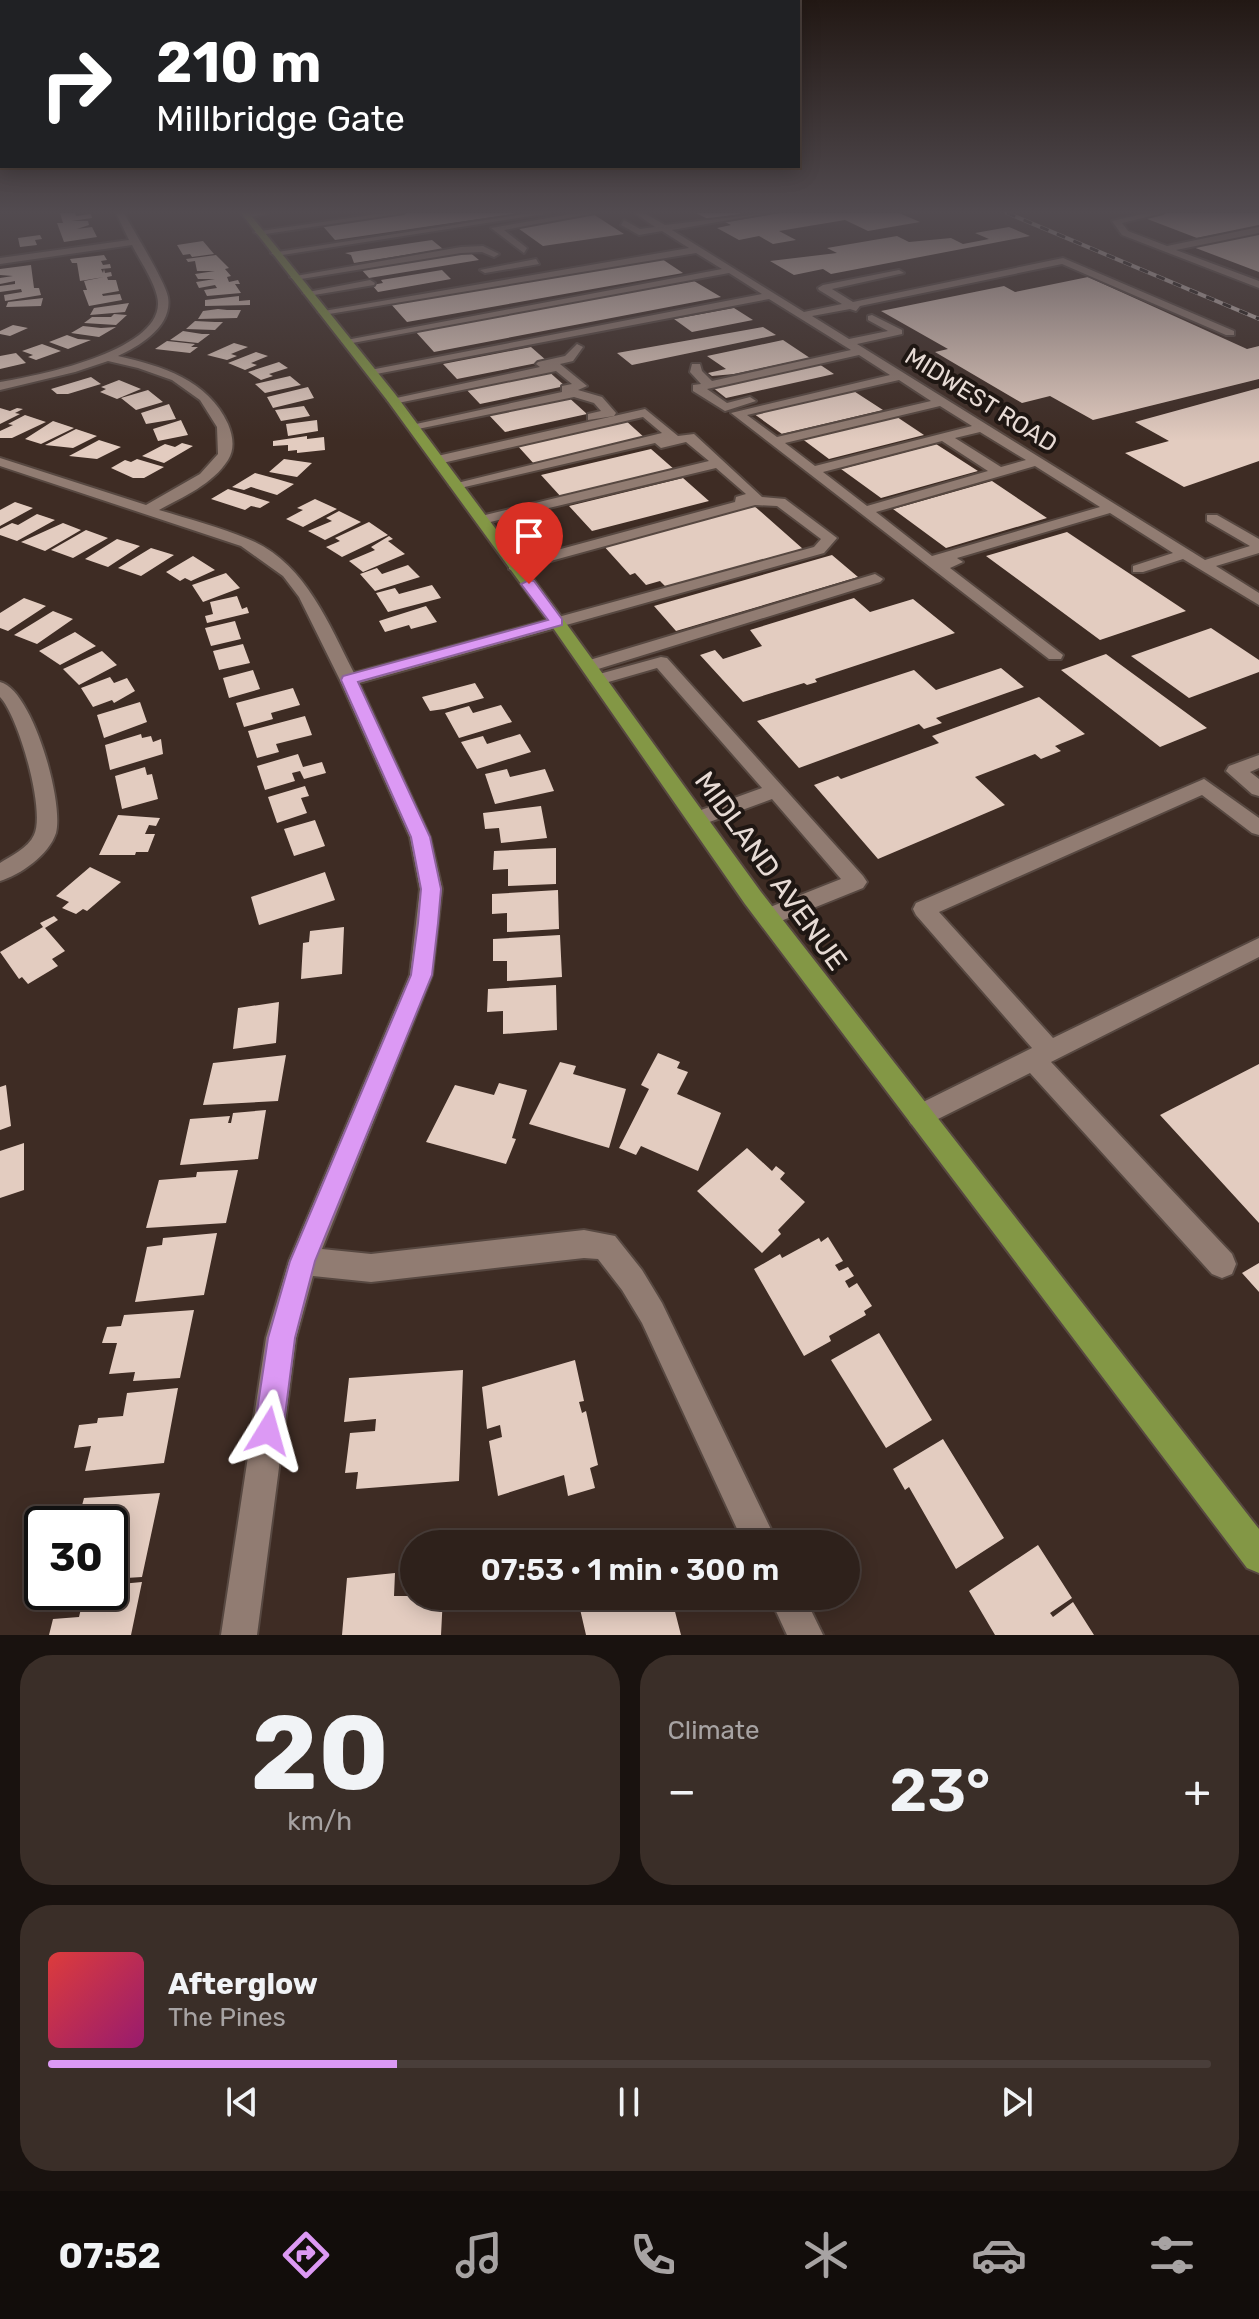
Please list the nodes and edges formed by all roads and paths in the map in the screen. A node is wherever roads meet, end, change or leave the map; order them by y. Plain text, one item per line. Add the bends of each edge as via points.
1 (159, 289) edge
2 (305, 289) edge
3 (455, 289) edge
4 (627, 289) edge
5 (763, 289) edge
6 (825, 289) edge
7 (930, 289) edge
8 (1129, 289) edge
9 (772, 295) junction
10 (374, 303) junction
11 (852, 306) junction
12 (323, 312) junction
13 (383, 312) dead end
14 (804, 315) junction
15 (391, 322) dead end
16 (400, 331) junction
17 (1230, 333) dead end
18 (347, 341) junction
19 (848, 343) junction
20 (577, 347) dead end
21 (861, 351) junction
22 (107, 357) junction
23 (696, 366) dead end
24 (371, 371) junction
25 (887, 375) junction
26 (709, 385) junction
27 (0, 386) edge
28 (391, 397) junction
29 (942, 402) junction
30 (412, 424) junction
31 (983, 427) junction
32 (944, 437) junction
33 (773, 442) junction
34 (435, 456) junction
35 (1037, 461) junction
36 (0, 462) edge
37 (719, 463) junction
38 (811, 471) junction
39 (999, 472) junction
40 (493, 476) junction
41 (456, 485) junction
42 (148, 510) junction
43 (1116, 510) junction
44 (865, 511) junction
45 (1212, 518) dead end
46 (482, 520) junction
47 (1076, 522) junction
48 (1259, 546) edge
49 (1185, 554) junction
50 (513, 563) junction
51 (1204, 565) junction
52 (1138, 569) dead end
53 (875, 579) dead end
54 (1259, 600) edge
55 (557, 622) junction
56 (1055, 655) dead end
57 (594, 673) junction
58 (349, 680) junction
59 (0, 687) edge
60 (1259, 761) edge
61 (1236, 771) junction
62 (1204, 786) junction
63 (1259, 789) edge
64 (775, 791) junction
65 (697, 819) junction
66 (1259, 828) edge
67 (0, 873) edge
68 (768, 917) junction
69 (1259, 947) edge
70 (1041, 1055) junction
71 (920, 1116) junction
72 (303, 1261) junction
73 (1222, 1264) dead end
74 (754, 1530) edge
75 (1259, 1556) edge
76 (793, 1610) edge
77 (239, 1635) edge
78 (805, 1635) edge

1 - 22 street via 163,311 146,334
2 - 12 main road, MIDLAND AVENUE
3 - 10 street
4 - 16 street
5 - 9 street, MIDWEST ROAD
6 - 11 street
7 - 11 street
8 - 17 street
9 - 14 street, MIDWEST ROAD
9 - 24 street
10 - 12 street
10 - 13 street
11 - 14 street
11 - 19 street via 898,332
12 - 18 main road, MIDLAND AVENUE
14 - 19 street, MIDWEST ROAD
15 - 16 street
16 - 18 street
18 - 24 main road, MIDLAND AVENUE
19 - 21 street, MIDWEST ROAD
20 - 28 street via 569,359
21 - 25 street, MIDWEST ROAD
21 - 26 street
22 - 27 street
22 - 42 street via 199,390 216,408 227,441 219,465
23 - 26 street
24 - 28 main road, MIDLAND AVENUE
25 - 26 street via 725,407 697,388
25 - 29 street, MIDWEST ROAD
25 - 33 street via 737,413
28 - 30 main road, MIDLAND AVENUE
28 - 30 street via 558,367 581,386
29 - 31 street, MIDWEST ROAD
29 - 33 street
30 - 34 main road, MIDLAND AVENUE
30 - 34 street via 574,393 598,400 610,413
31 - 32 street
31 - 35 street, MIDWEST ROAD
32 - 38 street
32 - 39 street
33 - 38 street
34 - 40 street via 645,413 672,435
34 - 41 main road, MIDLAND AVENUE
35 - 39 street
35 - 43 street, MIDWEST ROAD
36 - 42 street
37 - 40 street via 689,437 499,483
37 - 46 street
37 - 50 street via 756,496
38 - 44 street
39 - 44 street
40 - 41 street
41 - 46 main road, MIDLAND AVENUE
42 - 58 street via 246,543 288,573 306,596
43 - 47 street
43 - 49 street, MIDWEST ROAD
44 - 47 street via 930,561
45 - 48 street
46 - 50 main road, MIDLAND AVENUE
47 - 56 street via 938,567
48 - 51 street
49 - 51 street, MIDWEST ROAD
49 - 52 street
50 - 55 main road, MIDLAND AVENUE
50 - 55 street via 755,501 780,502 830,538 819,550
51 - 54 street, MIDWEST ROAD
53 - 57 street
55 - 57 main road, MIDLAND AVENUE
55 - 58 street
57 - 64 street via 661,662
57 - 65 main road, MIDLAND AVENUE
58 - 72 street via 420,837 431,889 421,975
59 - 67 street via 21,714 44,794 46,832 39,845
60 - 61 street
61 - 62 street
61 - 63 street
62 - 66 street
62 - 70 street via 924,909
64 - 65 street
64 - 68 street via 856,882
65 - 68 main road, MIDLAND AVENUE
68 - 71 main road, MIDLAND AVENUE
69 - 70 street
70 - 71 street
70 - 73 street
71 - 75 main road, MIDLAND AVENUE
72 - 74 street via 371,1268 605,1246 652,1313
72 - 77 street via 281,1338
76 - 78 street

